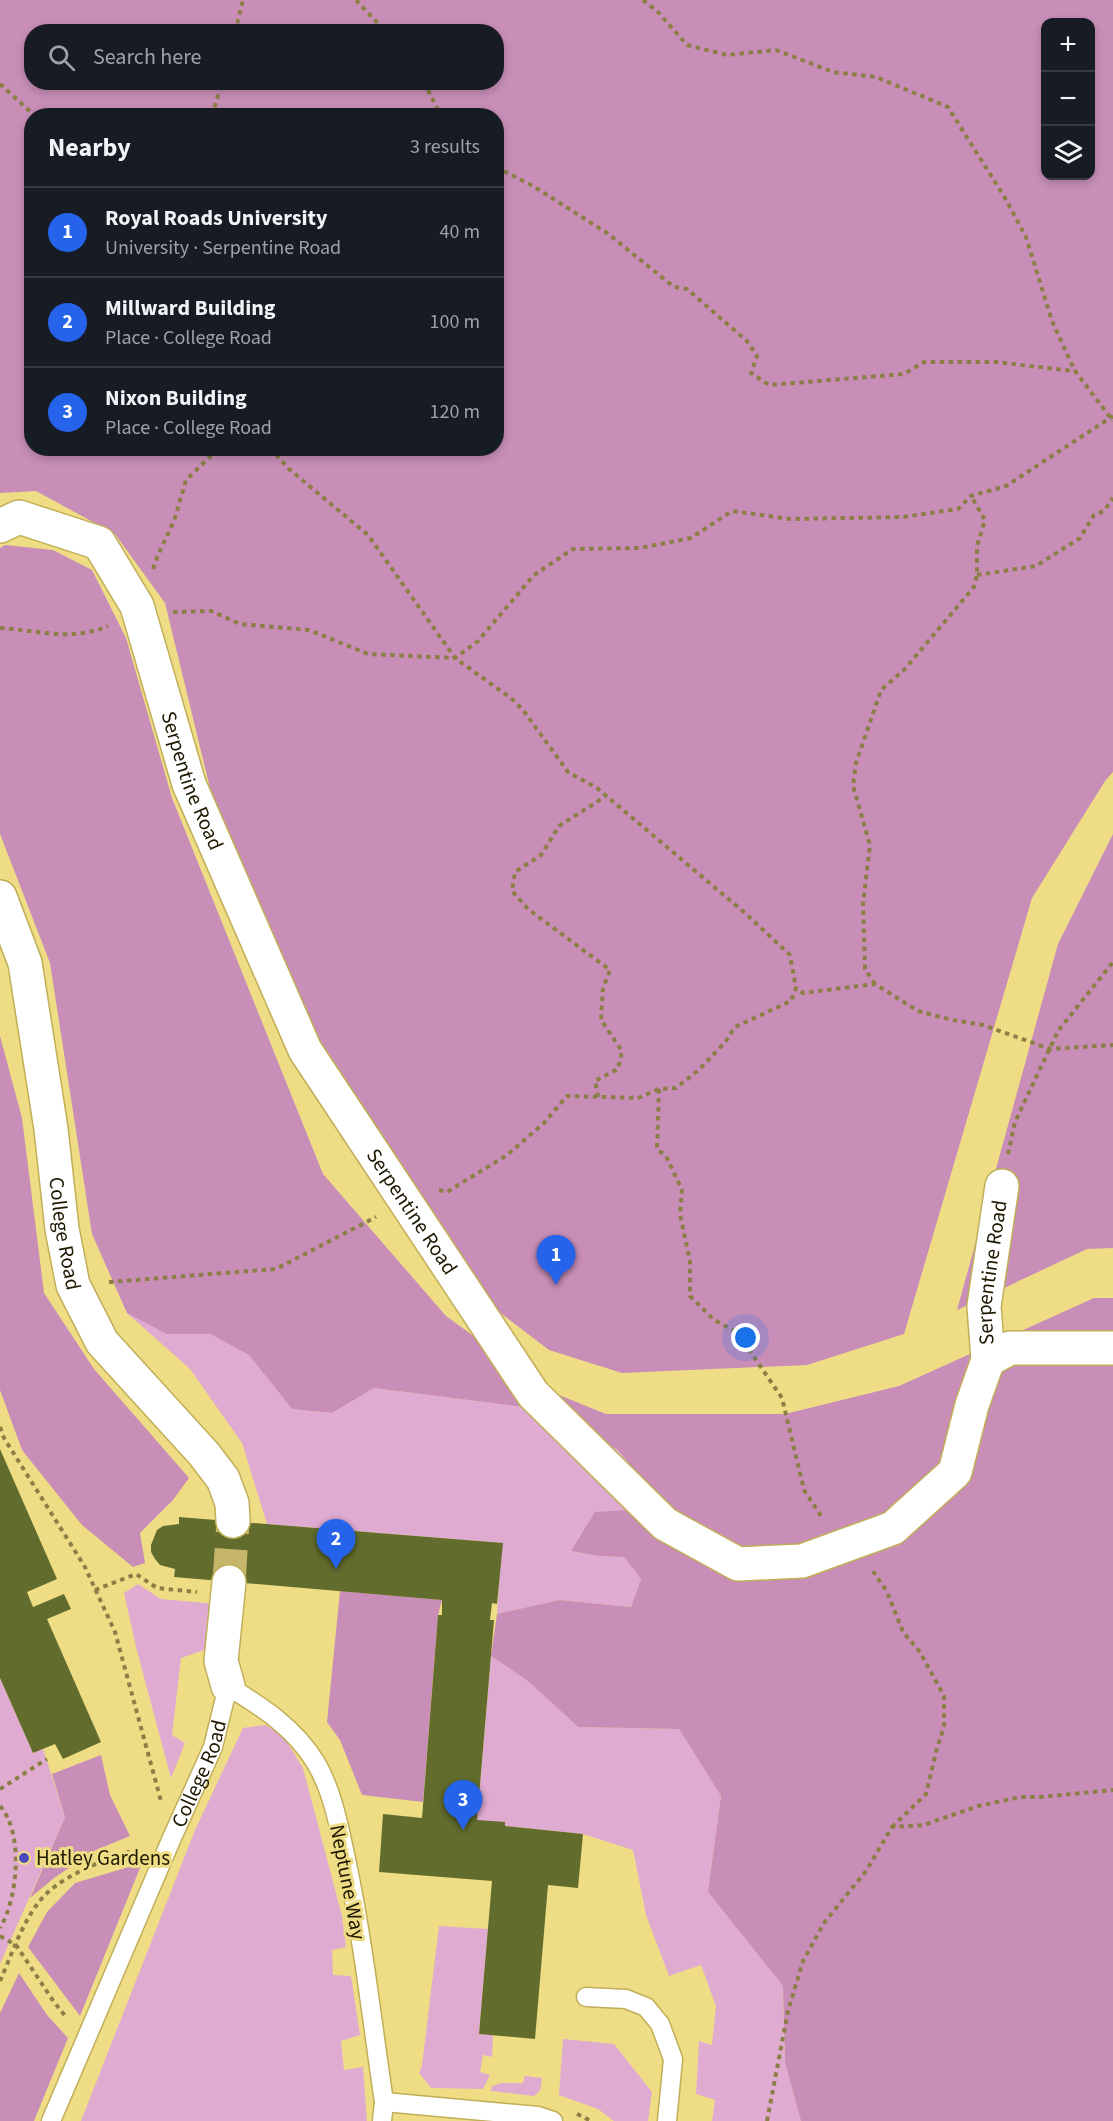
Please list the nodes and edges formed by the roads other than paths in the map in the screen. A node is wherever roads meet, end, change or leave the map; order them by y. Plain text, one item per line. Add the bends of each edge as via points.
1 (0, 526) edge
2 (0, 897) edge
3 (1002, 1186) road end
4 (1113, 1348) edge
5 (988, 1360) junction
6 (233, 1521) tunnel mouth
7 (229, 1582) tunnel mouth
8 (228, 1686) junction
9 (586, 1997) dead end
10 (384, 2102) junction
11 (51, 2121) edge
12 (382, 2121) edge
13 (553, 2121) edge
14 (667, 2121) edge

1 - 5 street, Serpentine Road via 19,517 99,543 139,612 189,784 305,1050 533,1394 665,1524 738,1564 802,1561 893,1528 955,1472
2 - 6 street, College Road via 25,963 73,1285 102,1342 223,1479 232,1503
3 - 5 street, Serpentine Road via 984,1306
4 - 5 street, Serpentine Road via 1010,1348
7 - 8 street, College Road via 221,1661
8 - 10 lane, Neptune Way via 273,1715 297,1738 316,1764 328,1790 352,1891
8 - 11 lane, College Road via 213,1747
9 - 14 lane via 636,2003 646,2007 660,2024 673,2059
10 - 12 lane, Neptune Way
10 - 13 lane via 538,2116

